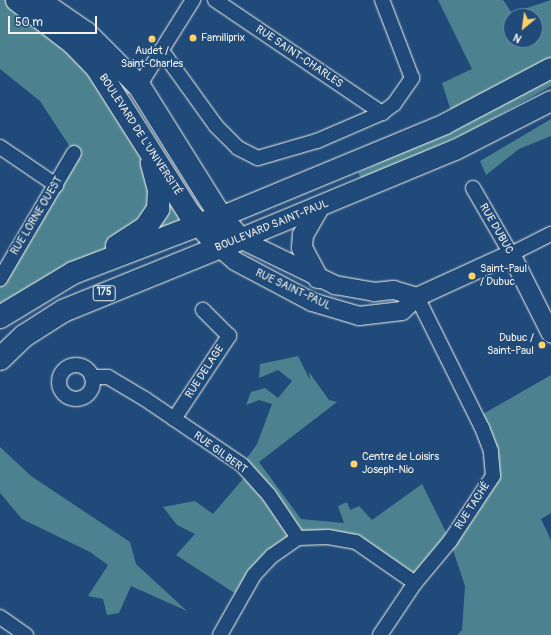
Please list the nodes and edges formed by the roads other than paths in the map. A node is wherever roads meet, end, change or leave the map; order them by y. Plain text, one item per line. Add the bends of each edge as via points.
1 (16, 0) edge
2 (38, 0) edge
3 (193, 0) edge
4 (215, 0) edge
5 (382, 0) edge
6 (162, 51) junction
7 (551, 68) edge
8 (139, 86) junction
9 (551, 101) edge
10 (382, 113) junction
11 (147, 142) junction
12 (0, 147) edge
13 (74, 153) dead end
14 (56, 185) junction
15 (473, 188) dead end
16 (319, 207) junction
17 (221, 217) junction
18 (199, 226) junction
19 (551, 234) edge
20 (240, 239) junction
21 (218, 247) junction
22 (511, 254) junction
23 (73, 273) junction
24 (318, 278) junction
25 (0, 279) edge
26 (418, 297) junction
27 (203, 310) dead end
28 (0, 317) edge
29 (551, 334) edge
30 (0, 358) edge
31 (92, 377) dead end
32 (174, 419) junction
33 (298, 538) junction
34 (415, 583) junction
35 (0, 617) edge
36 (26, 635) edge
37 (220, 635) edge
38 (380, 635) edge

1 - 11 main road, BOULEVARD DE L'UNIVERSITÉ via 73,43 97,68
2 - 8 main road, BOULEVARD DE L'UNIVERSITÉ via 86,33
3 - 6 street
4 - 10 street, RUE SAINT-CHARLES
5 - 10 street via 412,78 394,104
6 - 8 street
6 - 10 street via 216,126 249,156 258,158 317,141
7 - 17 main road via 445,124
8 - 17 main road, BOULEVARD DE L'UNIVERSITÉ
9 - 16 main road, BOULEVARD SAINT-PAUL via 455,150
11 - 18 main road, BOULEVARD DE L'UNIVERSITÉ
11 - 23 main road via 160,201 152,221 133,237
12 - 14 street
13 - 14 street, RUE LORNE OUEST
14 - 25 street, RUE LORNE OUEST
15 - 22 street, RUE DUBUC
16 - 20 main road, BOULEVARD SAINT-PAUL
16 - 24 main road via 303,235 302,248
17 - 18 main road
17 - 20 main road, BOULEVARD DE L'UNIVERSITÉ
18 - 21 main road, BOULEVARD DE L'UNIVERSITÉ
18 - 23 main road
19 - 22 street, RUE SAINT-PAUL
20 - 21 main road, BOULEVARD SAINT-PAUL / 175
20 - 24 street, RUE SAINT-PAUL
21 - 26 street, RUE SAINT-PAUL via 259,275 340,312 366,315 402,311
21 - 30 main road, BOULEVARD SAINT-PAUL / 175 via 63,310 24,336
22 - 26 street, RUE SAINT-PAUL
22 - 29 street, RUE DUBUC
23 - 28 main road
24 - 26 street, RUE SAINT-PAUL via 357,290 394,290
26 - 34 street, RUE TACHÉ via 491,451 493,476 450,541
27 - 32 street, RUE DELAGE via 229,336
31 - 32 street, RUE GILBERT via 108,378
32 - 33 street, RUE GILBERT via 242,466 269,495
33 - 34 street via 328,537 356,542
33 - 37 street via 272,556 254,575
34 - 38 street, RUE TACHÉ
35 - 36 street

